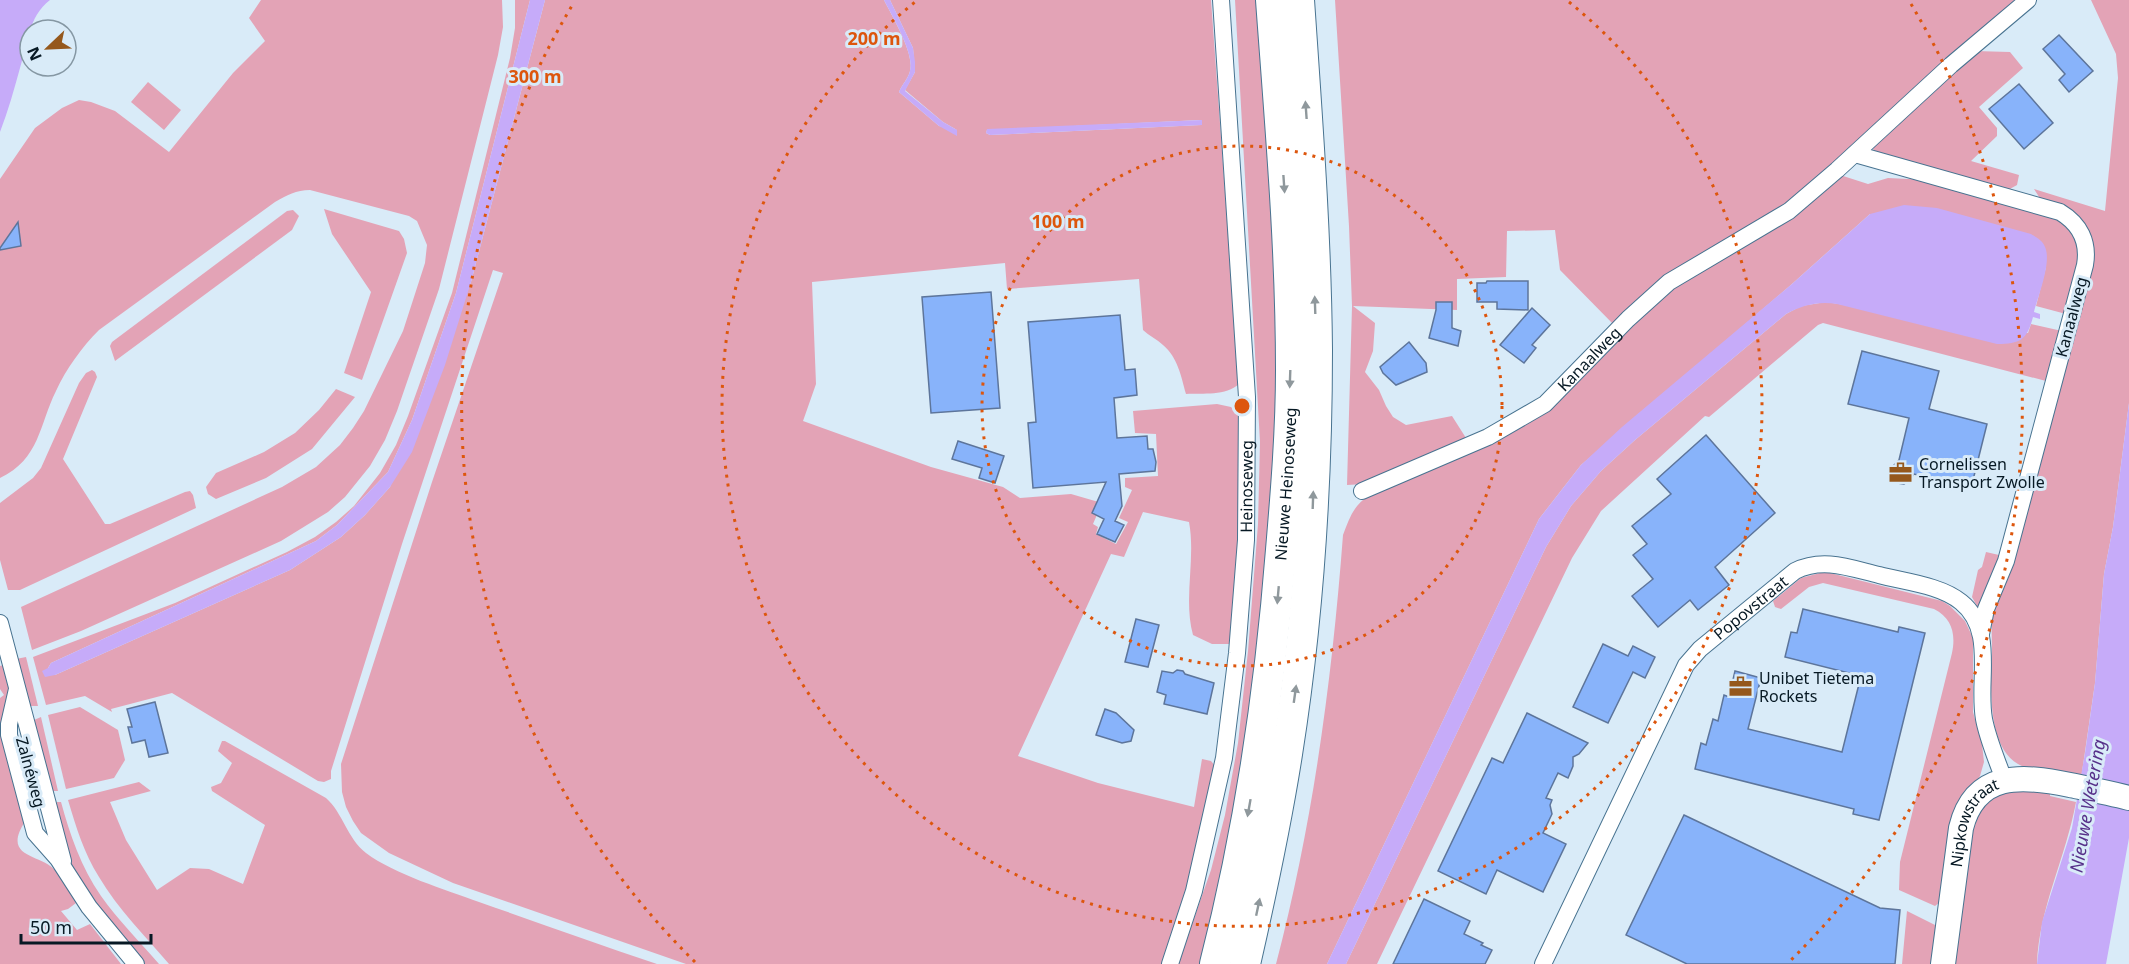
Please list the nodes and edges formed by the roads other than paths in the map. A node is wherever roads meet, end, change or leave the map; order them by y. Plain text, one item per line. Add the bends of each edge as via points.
1 (1221, 0) edge
2 (1271, 0) edge
3 (1299, 0) edge
4 (2028, 0) edge
5 (1855, 154) junction
6 (1362, 491) dead end
7 (0, 623) edge
8 (1980, 634) junction
9 (17, 689) junction
10 (2004, 780) junction
11 (2129, 798) edge
12 (73, 884) junction
13 (136, 964) edge
14 (1170, 964) edge
15 (1215, 964) edge
16 (1245, 964) edge
17 (1543, 964) edge
18 (1942, 964) edge

1 - 14 street, Heinoseweg via 1247,398 1246,540 1224,758 1194,891
2 -> 15 highway, Nieuwe Heinoseweg via 1287,234 1291,371 1285,502 1275,627 1259,750 1239,865
16 -> 3 highway, Nieuwe Heinoseweg via 1287,752 1300,658 1312,510 1317,349
4 - 5 street, Kanaalweg
5 - 6 street, Kanaalweg via 1789,211 1669,282 1545,404 1488,437
5 - 8 street, Kanaalweg via 2060,212 2075,223 2084,238 2085,265 2006,561
7 - 9 street, Zalnéweg
8 - 10 street, Popovstraat via 1984,721
8 - 17 street, Popovstraat via 1970,611 1940,591 1831,563 1795,571 1700,648 1686,665
9 - 12 street, Zalnéweg via 59,852
9 - 12 street, Zalnéweg via 9,735 35,833
10 - 11 street, Nipkowstraat via 2056,782
10 - 18 street, Nipkowstraat via 1979,793 1964,815
12 - 13 street, Zalnéweg

